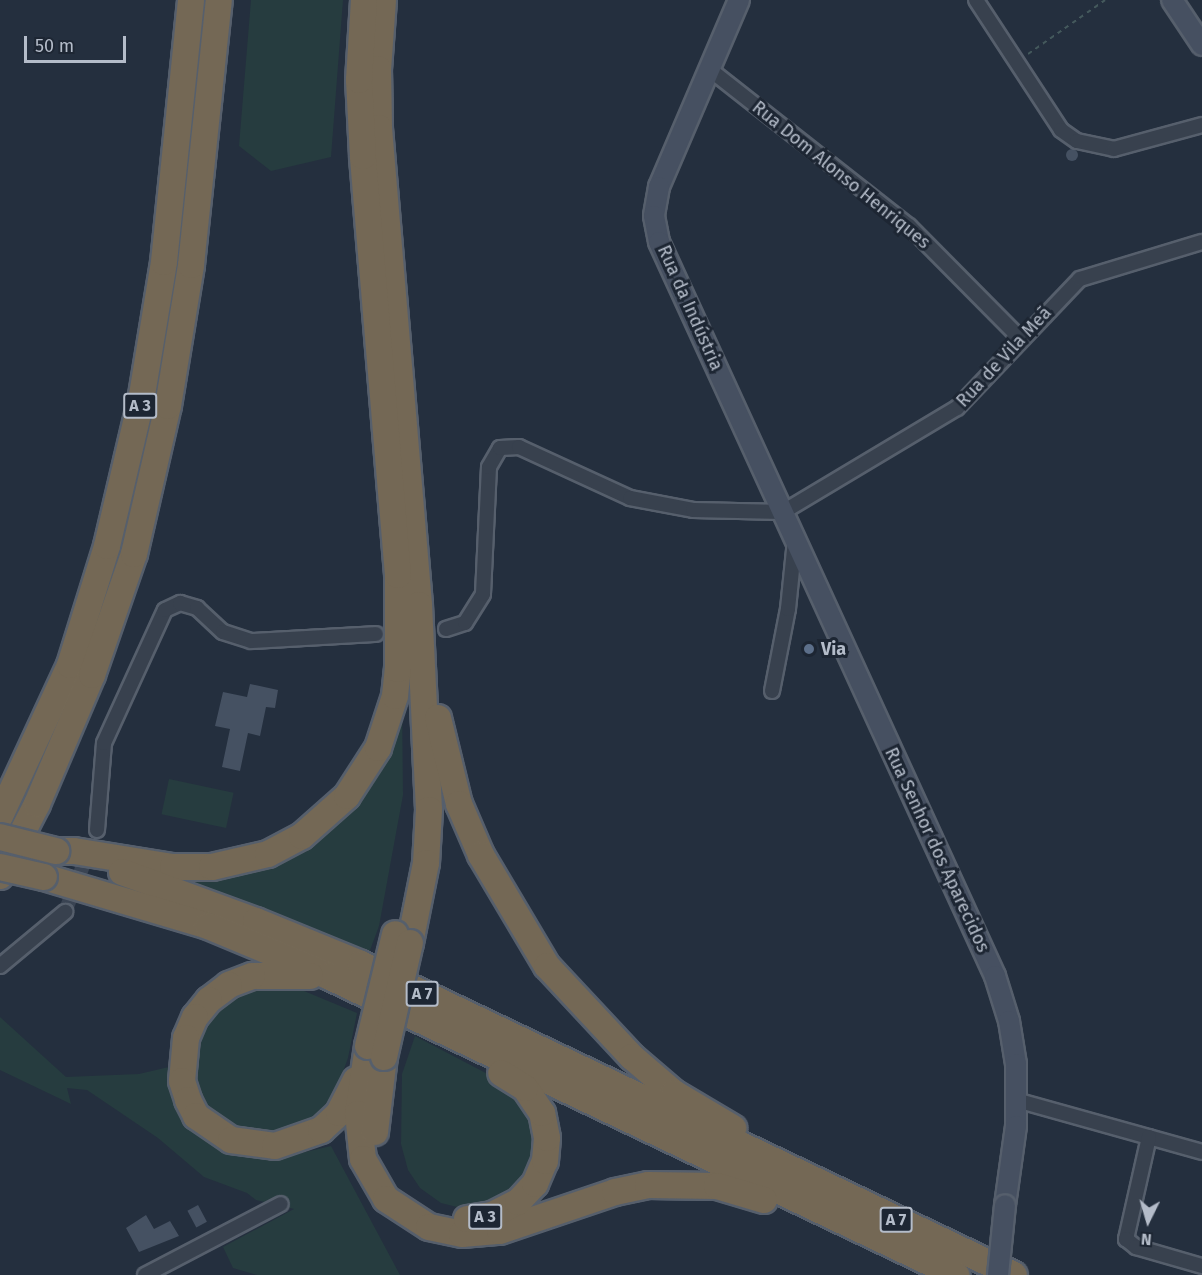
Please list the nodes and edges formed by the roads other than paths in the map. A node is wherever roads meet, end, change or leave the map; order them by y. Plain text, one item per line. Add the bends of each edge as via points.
1 (191, 0) edge
2 (219, 0) edge
3 (364, 0) edge
4 (383, 0) edge
5 (739, 0) edge
6 (976, 0) edge
7 (1172, 0) edge
8 (1202, 45) edge
9 (708, 68) junction
10 (1202, 125) edge
11 (1202, 242) edge
12 (1020, 338) junction
13 (783, 512) junction
14 (795, 538) junction
15 (398, 575) junction
16 (419, 605) junction
17 (446, 629) tunnel mouth
18 (376, 634) tunnel mouth
19 (772, 691) dead end
20 (0, 816) edge
21 (97, 830) tunnel mouth
22 (0, 837) edge
23 (56, 851) junction
24 (0, 867) edge
25 (0, 876) edge
26 (65, 912) tunnel mouth
27 (403, 939) junction
28 (0, 966) edge
29 (328, 976) junction
30 (476, 1046) junction
31 (376, 1052) junction
32 (1016, 1100) junction
33 (1149, 1137) junction
34 (1202, 1152) edge
35 (778, 1165) junction
36 (281, 1204) dead end
37 (830, 1217) junction
38 (1202, 1266) edge
39 (145, 1275) edge
40 (956, 1275) edge
41 (998, 1275) edge
42 (1014, 1275) edge

1 - 20 highway, A 3 via 164,262 141,401 117,502 70,665
2 - 25 highway, A 3 via 189,277 168,406 134,554 92,675 37,804
3 - 15 highway via 359,80 363,156
4 - 16 highway via 378,69 380,128
5 - 9 street, Rua da Indústria
6 - 10 street via 1061,130 1086,145 1114,149
7 - 8 street
9 - 12 street, Rua Dom Alonso Henriques via 909,226
9 - 13 street, Rua da Indústria via 659,187 654,216 667,264
11 - 12 street, Rua de Vila Meã via 1080,279
12 - 13 street, Rua de Vila Meã via 957,408
13 - 14 street, Rua Senhor dos Aparecidos
13 - 17 street via 693,510 630,498 519,447 501,448 489,467 483,594 465,623
14 - 19 street via 788,609
14 - 32 street, Rua Senhor dos Aparecidos via 995,976 1009,1021 1016,1064
15 - 23 highway via 395,696 378,748 347,796 302,836 268,854 212,867 173,867
15 - 27 highway via 407,625 416,810
16 - 27 highway via 429,810 426,863
16 - 35 highway via 444,749 459,804 512,912 547,966 632,1057 674,1093 773,1153
18 - 21 street via 251,641 223,632 197,608 180,603 165,610 104,743
22 - 23 highway, A 7, bridge
23 - 35 highway, A 7 via 153,882 307,941
24 - 29 highway, A 7, bridge via 155,908
26 - 28 street
27 - 31 highway, bridge
29 - 30 highway, A 7
29 - 31 highway via 252,976 229,985 209,1000 186,1038 182,1059 182,1080 196,1116 231,1140 275,1146 299,1140 321,1130 339,1113
30 - 31 highway, A 3 via 479,1059 525,1088 536,1100 547,1138 541,1172 527,1194 506,1210 480,1218 452,1217 426,1209 403,1192 384,1168 375,1129
30 - 37 highway, A 7
31 - 37 highway, A 7 via 358,1114 363,1159 386,1199 429,1227 462,1234 500,1231 615,1192 683,1183 717,1186 800,1213
32 - 33 street
32 - 41 street, Rua Senhor dos Aparecidos, bridge
33 - 34 street
33 - 38 street via 1126,1239 1136,1247
35 - 42 highway, A 7
36 - 39 street
37 - 40 highway, A 7

